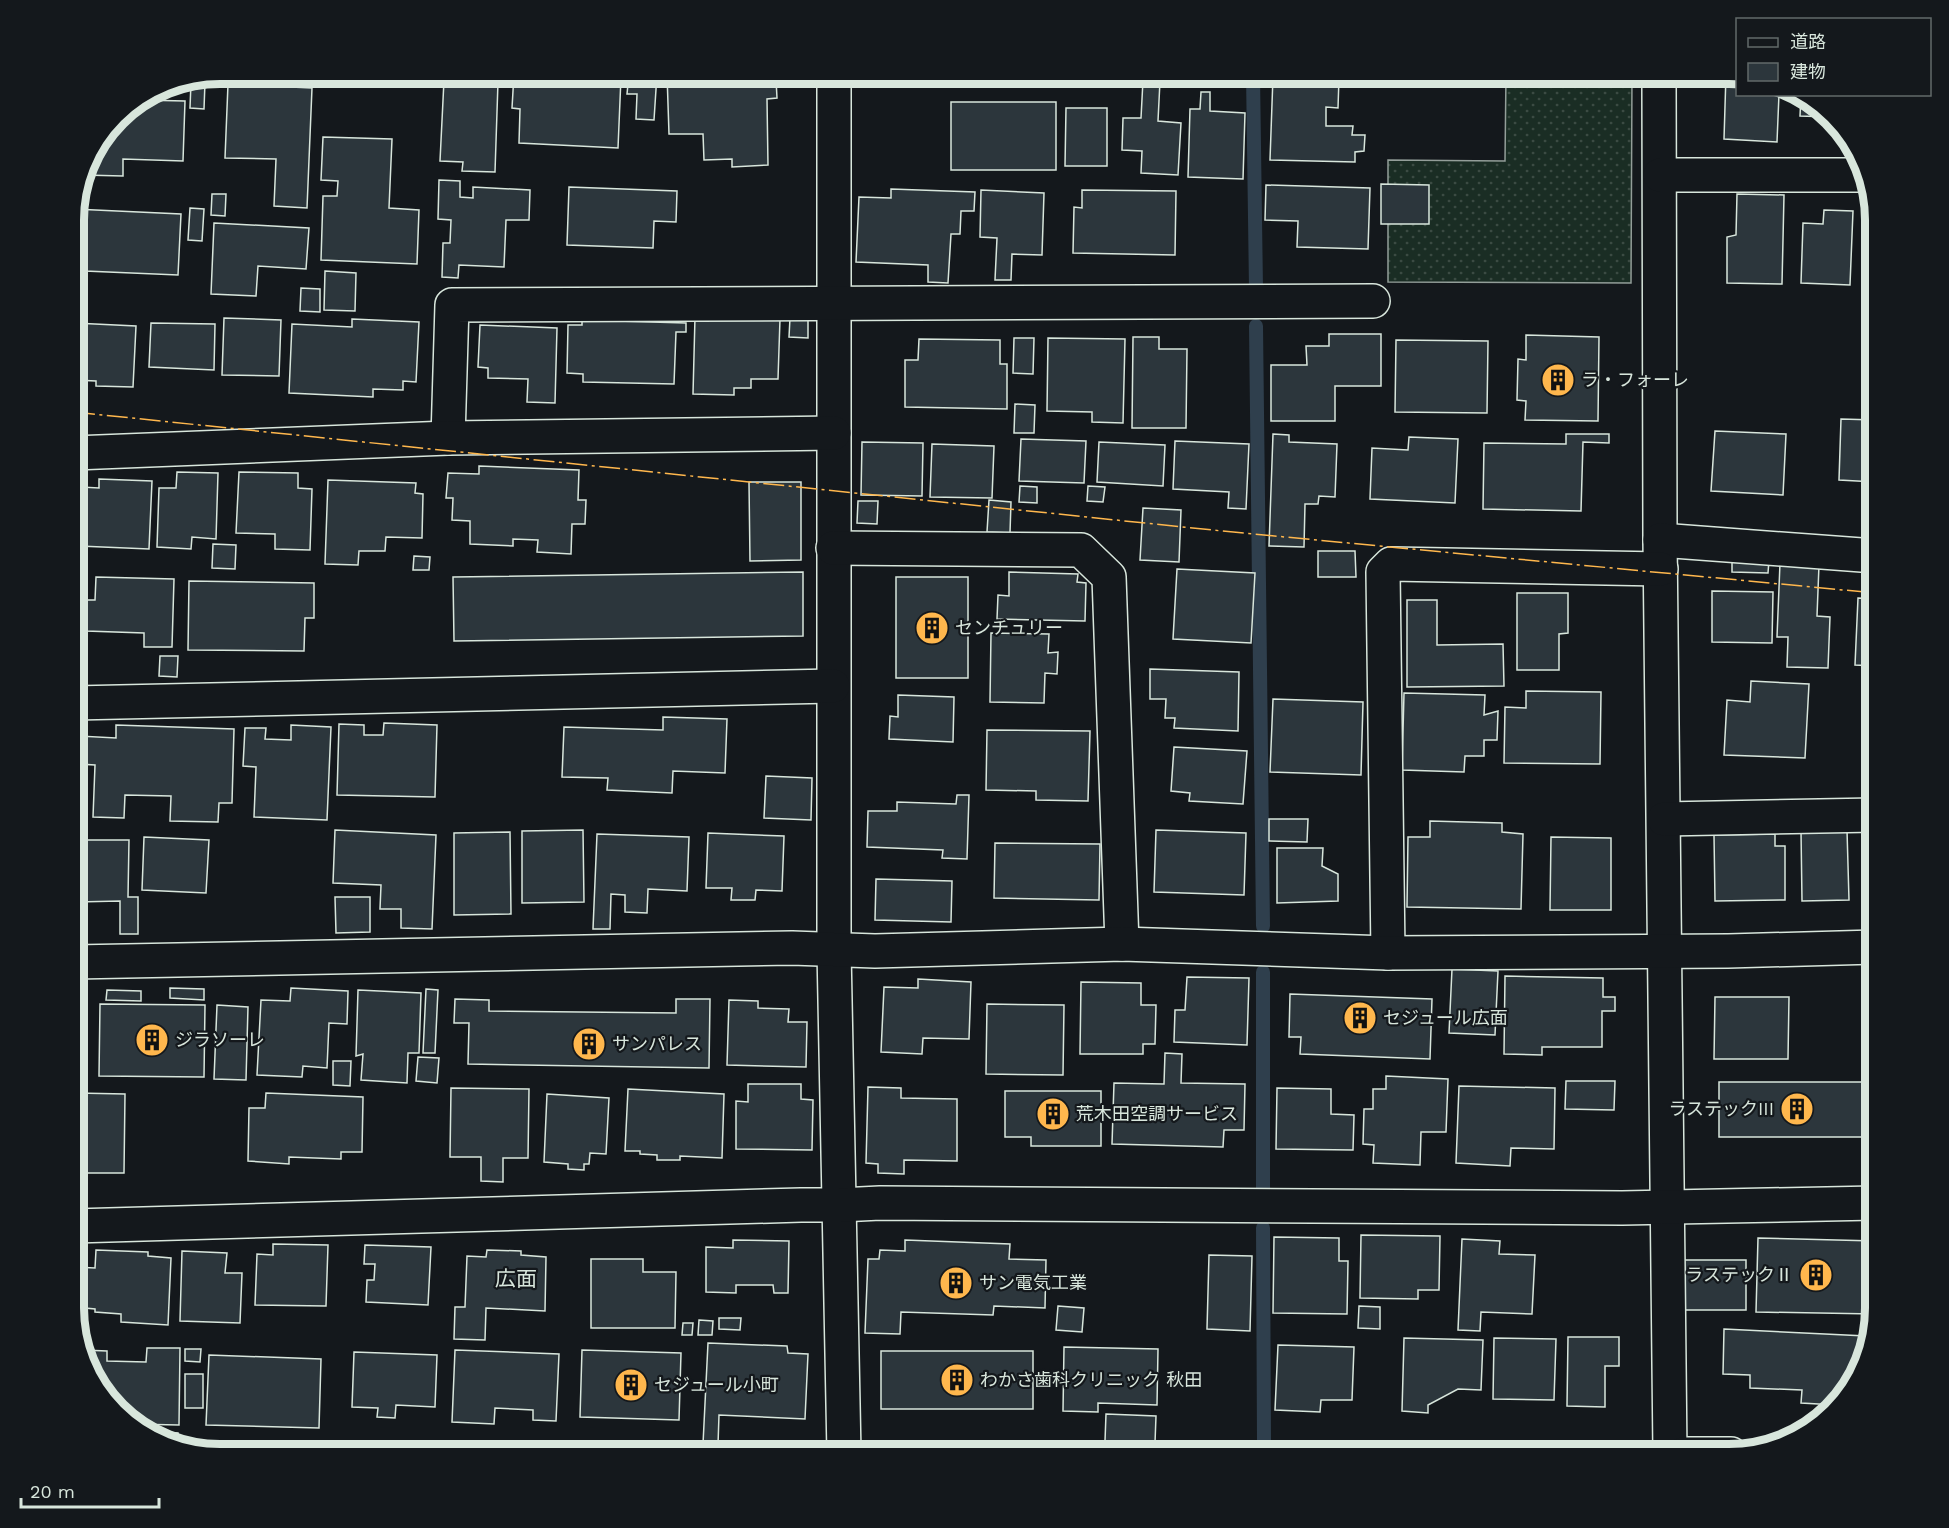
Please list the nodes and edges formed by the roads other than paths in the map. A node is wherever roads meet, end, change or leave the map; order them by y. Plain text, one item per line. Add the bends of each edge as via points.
1 (834, 84) edge
2 (1659, 84) edge
3 (1660, 175) junction
4 (1858, 175) edge
5 (1373, 301) dead end
6 (835, 302) junction
7 (834, 433) junction
8 (448, 438) junction
9 (84, 453) edge
10 (833, 548) junction
11 (1660, 554) junction
12 (1865, 556) edge
13 (833, 686) junction
14 (84, 703) edge
15 (1865, 815) edge
16 (1664, 819) junction
17 (1122, 944) junction
18 (1865, 947) edge
19 (834, 950) junction
20 (1665, 951) junction
21 (1388, 953) junction
22 (84, 962) edge
23 (1865, 1203) edge
24 (840, 1205) junction
25 (1668, 1208) junction
26 (84, 1226) edge
27 (844, 1444) edge
28 (1670, 1444) edge

1 - 6 street
2 - 3 street
3 - 4 street
3 - 11 street
5 - 6 street
6 - 7 street
6 - 8 street via 452,305
7 - 8 street
7 - 10 street
8 - 9 street
10 - 13 street
10 - 17 street via 1081,550 1109,577
11 - 12 street
11 - 16 street
11 - 21 street via 1391,564 1383,572
13 - 14 street
13 - 19 street
15 - 16 street
16 - 20 street
17 - 19 street
17 - 21 street
18 - 20 street
19 - 22 street
19 - 24 street
20 - 21 street
20 - 25 street
23 - 25 street
24 - 25 street
24 - 26 street
24 - 27 street
25 - 28 street

